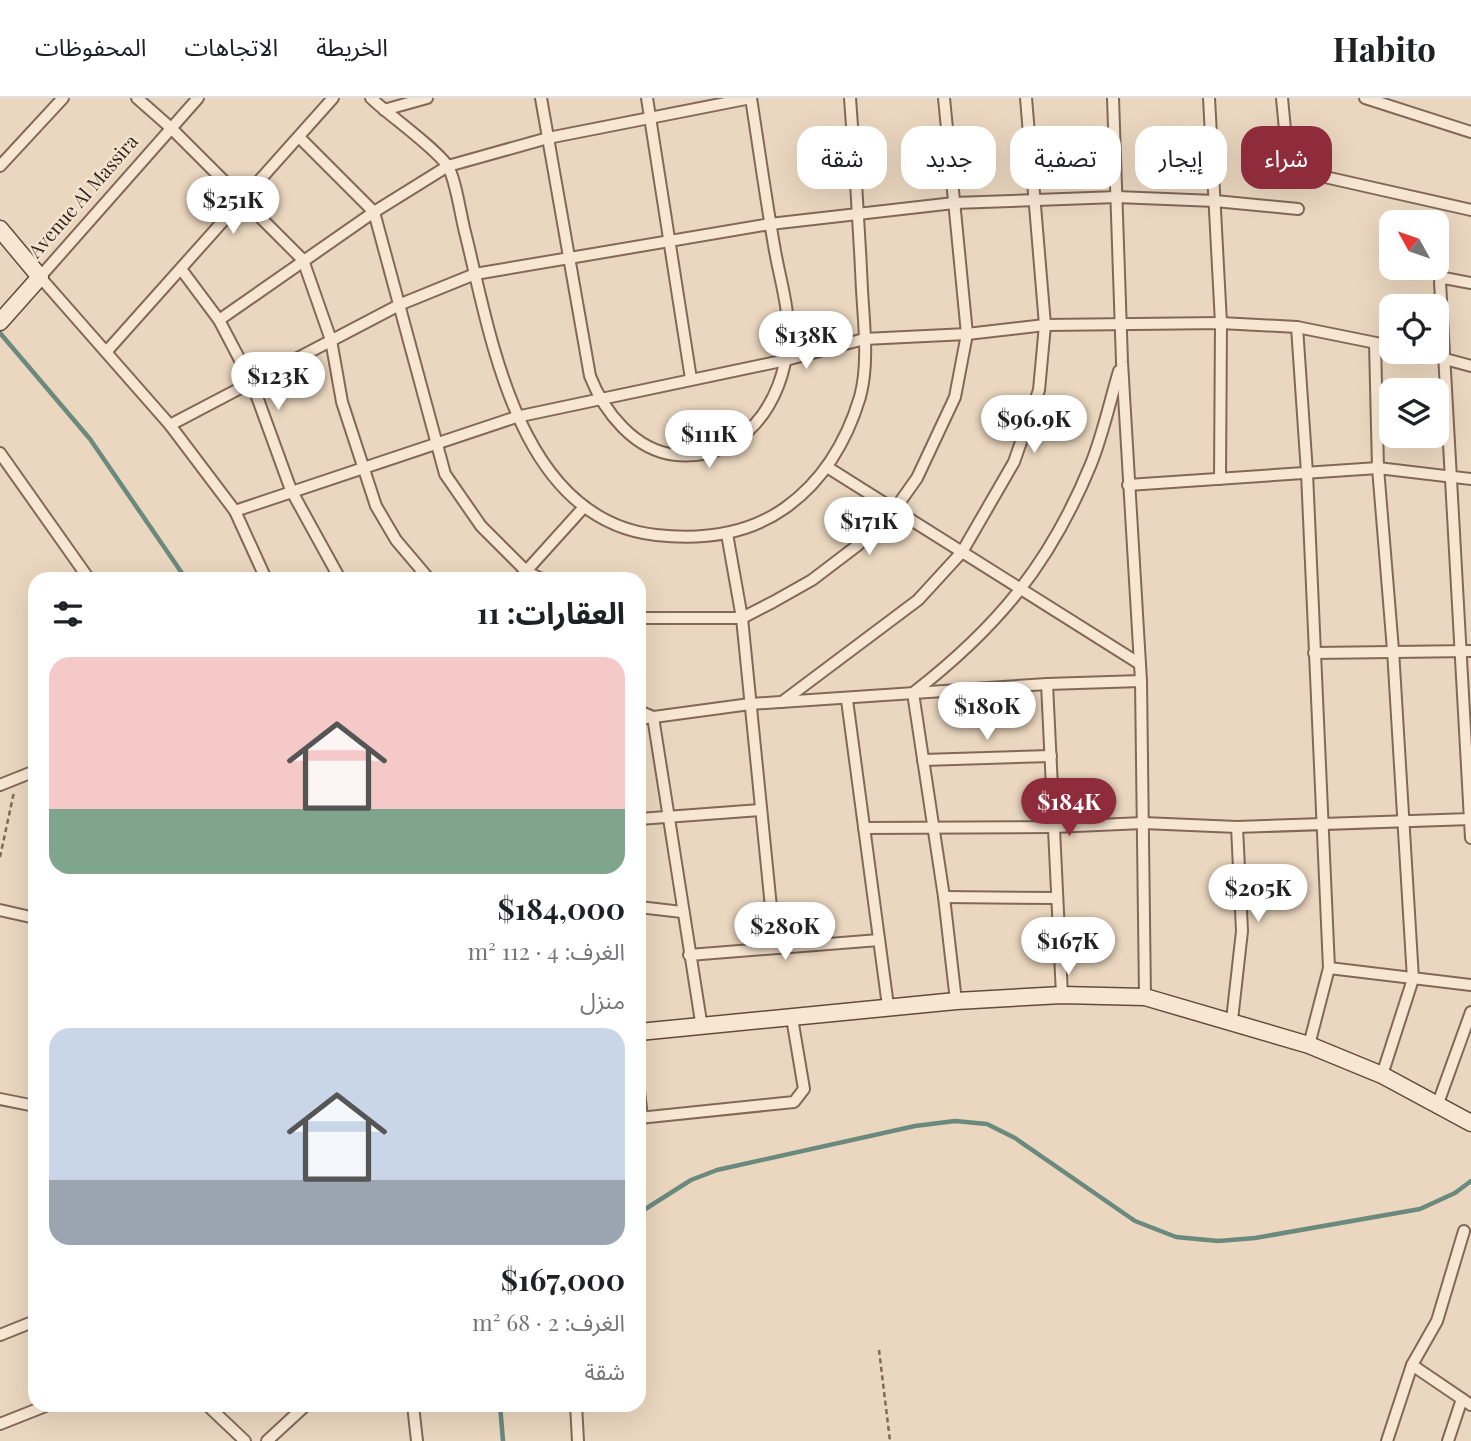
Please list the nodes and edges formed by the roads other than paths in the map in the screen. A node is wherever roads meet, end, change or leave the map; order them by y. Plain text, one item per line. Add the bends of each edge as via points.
1 (62, 98) edge
2 (137, 98) edge
3 (198, 98) edge
4 (333, 98) edge
5 (371, 98) edge
6 (427, 98) edge
7 (541, 98) edge
8 (647, 98) edge
9 (751, 98) edge
10 (850, 98) edge
11 (944, 98) edge
12 (1026, 98) edge
13 (1113, 98) edge
14 (1209, 98) edge
15 (1282, 98) edge
16 (1365, 98) edge
17 (384, 110) junction
18 (650, 119) junction
19 (172, 128) junction
20 (1471, 132) edge
21 (299, 136) junction
22 (548, 138) junction
23 (0, 166) edge
24 (448, 166) junction
25 (1117, 197) junction
26 (1034, 199) junction
27 (244, 200) junction
28 (1215, 201) junction
29 (954, 202) junction
30 (1298, 209) dead end
31 (1471, 210) edge
32 (374, 212) junction
33 (859, 213) junction
34 (770, 224) junction
35 (0, 229) edge
36 (668, 241) junction
37 (567, 257) junction
38 (303, 260) junction
39 (181, 269) junction
40 (475, 274) junction
41 (40, 277) junction
42 (1471, 283) edge
43 (1441, 294) edge
44 (401, 304) junction
45 (5, 316) edge
46 (219, 320) junction
47 (1122, 322) junction
48 (1221, 323) junction
49 (1045, 325) junction
50 (1297, 327) junction
51 (967, 334) junction
52 (864, 339) junction
53 (331, 341) junction
54 (1375, 343) junction
55 (1379, 344) edge
56 (107, 351) junction
57 (1449, 359) edge
58 (786, 360) junction
59 (1122, 362) junction
60 (1444, 364) edge
61 (1471, 366) edge
62 (691, 379) junction
63 (252, 383) junction
64 (598, 398) junction
65 (516, 417) junction
66 (170, 425) junction
67 (434, 442) junction
68 (0, 453) edge
69 (827, 467) junction
70 (362, 468) junction
71 (1378, 468) junction
72 (1307, 473) junction
73 (1450, 474) junction
74 (1220, 479) junction
75 (1471, 479) edge
76 (1128, 485) junction
77 (291, 490) junction
78 (584, 507) junction
79 (895, 509) junction
80 (235, 511) junction
81 (727, 534) junction
82 (962, 552) junction
83 (84, 572) edge
84 (263, 572) edge
85 (336, 572) edge
86 (423, 572) edge
87 (520, 572) edge
88 (527, 572) edge
89 (1022, 590) junction
90 (646, 618) edge
91 (742, 618) junction
92 (1393, 650) junction
93 (1465, 651) edge
94 (1314, 653) junction
95 (1140, 664) junction
96 (1141, 681) junction
97 (1047, 684) junction
98 (913, 693) junction
99 (847, 699) junction
100 (782, 702) junction
101 (750, 704) junction
102 (646, 714) edge
103 (653, 717) junction
104 (646, 718) edge
105 (1051, 756) junction
106 (923, 760) junction
107 (28, 774) edge
108 (0, 785) edge
109 (760, 810) junction
110 (668, 818) junction
111 (1470, 818) edge
112 (646, 819) edge
113 (1401, 822) junction
114 (1143, 823) junction
115 (1323, 824) junction
116 (934, 825) junction
117 (1053, 827) junction
118 (1237, 827) junction
119 (864, 828) junction
120 (1471, 838) edge
121 (944, 897) junction
122 (1057, 898) junction
123 (646, 908) edge
124 (0, 910) edge
125 (682, 912) junction
126 (28, 916) edge
127 (879, 940) junction
128 (775, 947) junction
129 (689, 955) junction
130 (1329, 968) junction
131 (1413, 979) junction
132 (1471, 985) edge
133 (1062, 995) junction
134 (1144, 998) junction
135 (956, 1001) junction
136 (888, 1006) junction
137 (1471, 1012) edge
138 (792, 1018) junction
139 (1232, 1020) junction
140 (702, 1028) junction
141 (646, 1032) edge
142 (1309, 1045) junction
143 (1382, 1075) junction
144 (0, 1099) edge
145 (28, 1105) edge
146 (1437, 1107) junction
147 (646, 1116) edge
148 (1471, 1123) edge
149 (1464, 1231) dead end
150 (28, 1324) edge
151 (0, 1335) edge
152 (1412, 1365) junction
153 (1466, 1402) edge
154 (30, 1412) edge
155 (214, 1412) edge
156 (298, 1412) edge
157 (414, 1412) edge
158 (576, 1412) edge
159 (0, 1424) edge
160 (245, 1441) edge
161 (267, 1441) edge
162 (417, 1441) edge
163 (578, 1441) edge
164 (1387, 1441) edge
165 (1448, 1441) edge

1 - 23 street
2 - 19 street
3 - 19 street, Avenue Al Massira
4 - 21 street
5 - 17 street
6 - 17 street
7 - 22 street
8 - 18 street
9 - 18 street
9 - 34 street
10 - 33 street
11 - 29 street
12 - 26 street
13 - 25 street
14 - 28 street
15 - 31 street via 1288,161 1294,170
16 - 20 street
17 - 24 street
18 - 22 street
18 - 36 street
19 - 27 street
19 - 41 street, Avenue Al Massira
21 - 27 street
21 - 32 street
22 - 24 street
22 - 37 street
24 - 32 street
24 - 40 street
25 - 26 street
25 - 28 street
25 - 47 street
26 - 29 street
26 - 49 street
27 - 38 street
27 - 39 street
28 - 30 street
28 - 48 street
29 - 33 street
29 - 51 street
32 - 38 street
32 - 44 street
33 - 34 street
33 - 52 street
34 - 36 street
34 - 58 street via 786,315
35 - 41 street
36 - 37 street
36 - 62 street
37 - 40 street
37 - 64 street
38 - 46 street
38 - 53 street
39 - 46 street
39 - 56 street
40 - 44 street
40 - 65 street
41 - 45 street, Avenue Al Massira
41 - 56 street
42 - 43 street via 1444,278
44 - 53 street
44 - 67 street
46 - 63 street
47 - 48 street
47 - 49 street
47 - 59 street
48 - 50 street
48 - 74 street
49 - 51 street
49 - 82 street via 1039,390 1028,426 1004,481
50 - 54 street
50 - 72 street
51 - 52 street
51 - 79 street via 954,397 940,433
52 - 58 street
52 - 69 street via 861,394 847,433
53 - 63 street
53 - 70 street via 342,402
54 - 55 street
54 - 71 street
56 - 66 street
57 - 61 street
58 - 62 street
58 - 64 street via 771,402 755,427 730,446 701,456 671,454 642,443
59 - 76 street
59 - 89 street via 1092,461 1056,538
60 - 73 street
62 - 64 street
63 - 66 street
63 - 77 street
64 - 65 street
65 - 67 street
65 - 78 street via 537,456
66 - 80 street
67 - 70 street
67 - 87 street via 445,474 462,500
68 - 83 street
69 - 79 street
69 - 81 street via 784,509
70 - 77 street
70 - 86 street via 376,506
71 - 72 street
71 - 73 street
71 - 92 street
72 - 74 street
72 - 94 street
73 - 75 street
73 - 93 street
74 - 76 street
76 - 95 street
77 - 80 street
77 - 85 street
78 - 81 street via 651,534 684,538
78 - 88 street
79 - 82 street
79 - 91 street via 812,580
80 - 84 street
81 - 91 street
82 - 89 street
82 - 100 street via 918,600
89 - 95 street
89 - 98 street via 987,630
90 - 91 street
91 - 101 street
92 - 93 street
92 - 94 street
92 - 113 street
93 - 111 street
94 - 115 street
95 - 96 street
96 - 97 street
96 - 114 street
97 - 98 street
97 - 105 street
98 - 99 street
98 - 106 street
99 - 100 street
99 - 119 street
100 - 101 street
101 - 103 street
101 - 109 street
102 - 103 street
103 - 104 street
103 - 110 street
105 - 106 street
105 - 117 street
106 - 116 street
107 - 108 street
109 - 110 street
109 - 128 street
110 - 112 street
110 - 125 street
111 - 113 street
111 - 120 street
113 - 115 street
113 - 131 street
114 - 117 street
114 - 118 street
114 - 134 street
115 - 118 street
115 - 130 street
116 - 117 street
116 - 119 street
116 - 121 street
117 - 122 street
118 - 139 street via 1242,931
119 - 127 street
121 - 122 street
121 - 135 street
122 - 133 street
123 - 125 street
124 - 126 street
125 - 129 street
127 - 128 street
127 - 136 street
128 - 129 street
129 - 140 street
130 - 131 street
130 - 142 street
131 - 132 street
131 - 143 street
133 - 134 street
133 - 135 street
134 - 139 street
135 - 136 street
136 - 138 street
137 - 146 street
138 - 140 street
138 - 147 street via 804,1089 799,1099
139 - 142 street
140 - 141 street
142 - 143 street
143 - 146 street
144 - 145 street
146 - 148 street
149 - 152 street via 1437,1321
150 - 151 street
152 - 153 street
152 - 164 street
153 - 165 street
154 - 159 street
155 - 160 street
156 - 161 street
157 - 162 street
158 - 163 street

